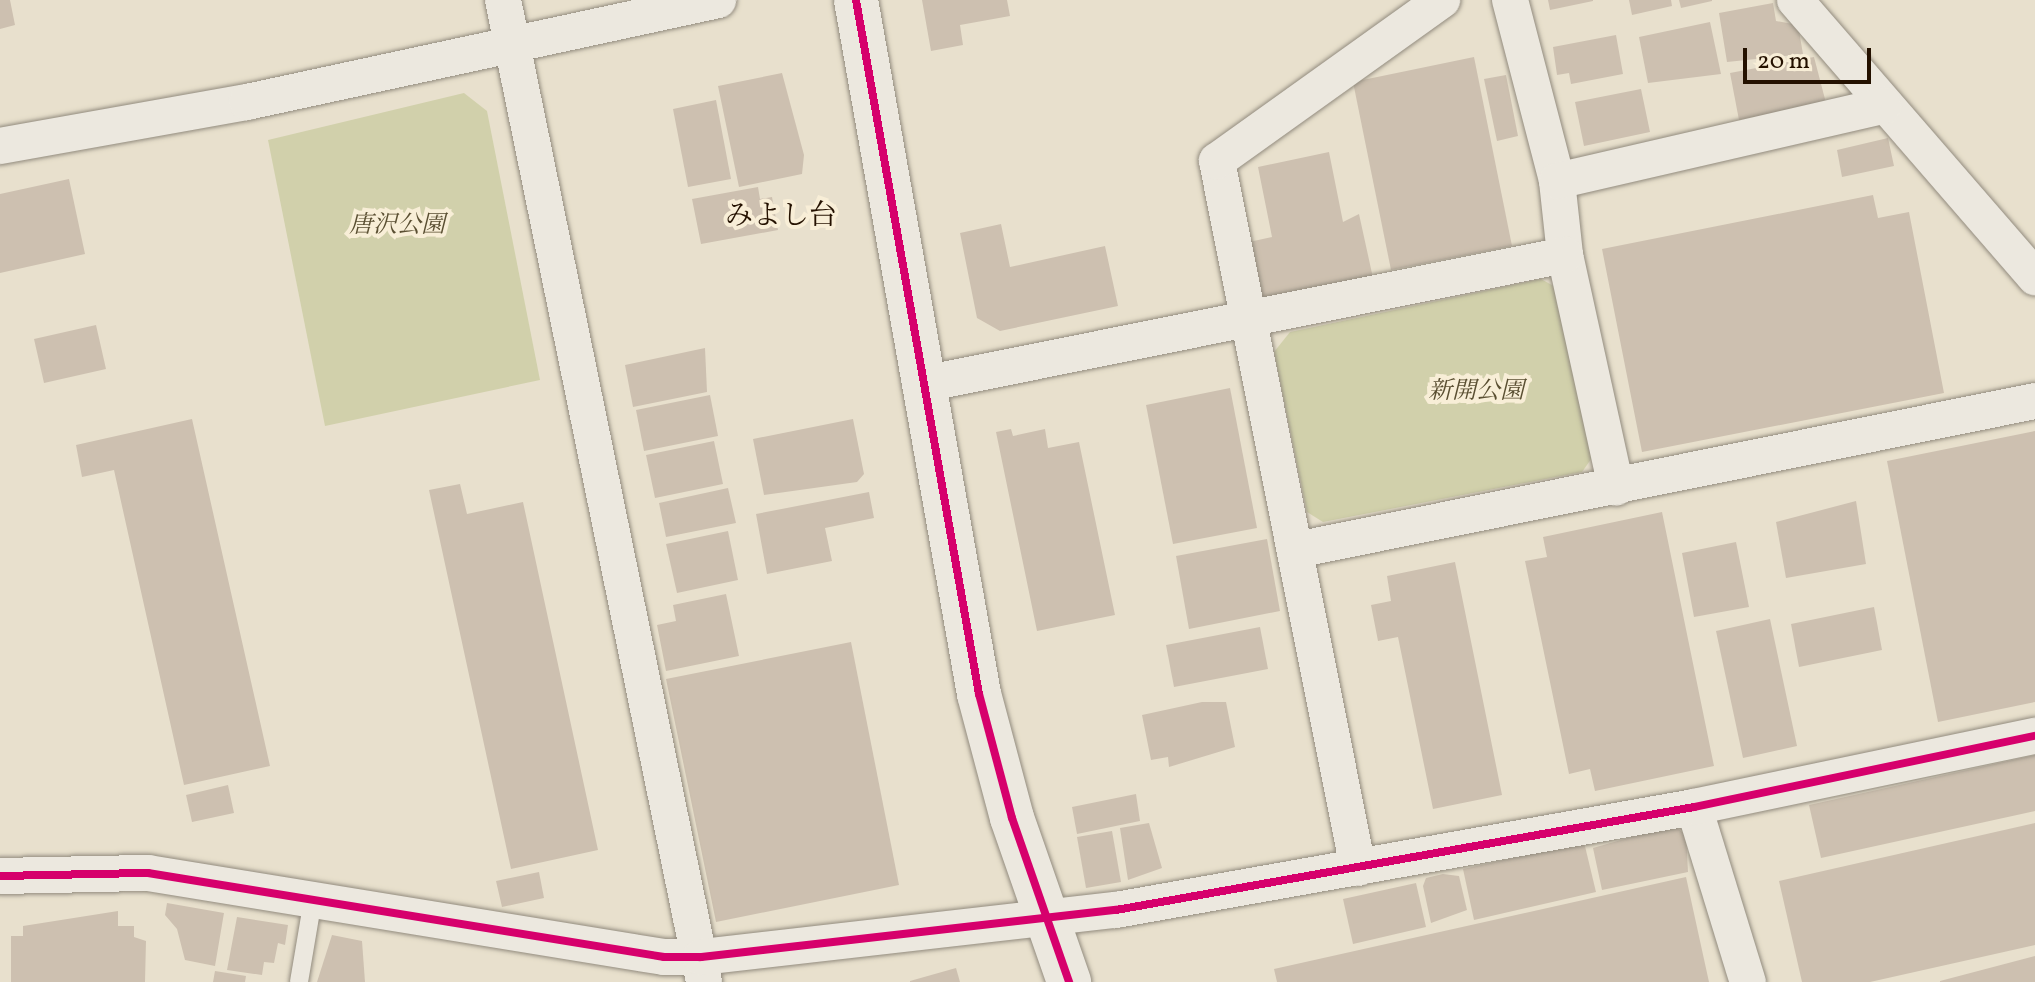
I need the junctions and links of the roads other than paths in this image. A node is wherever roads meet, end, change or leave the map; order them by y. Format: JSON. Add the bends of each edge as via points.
{"nodes":[{"id":1,"x":503,"y":0,"type":"edge"},
{"id":2,"x":718,"y":0,"type":"edge"},
{"id":3,"x":856,"y":0,"type":"edge"},
{"id":4,"x":1442,"y":0,"type":"edge"},
{"id":5,"x":1510,"y":0,"type":"edge"},
{"id":6,"x":1795,"y":0,"type":"edge"},
{"id":7,"x":513,"y":44,"type":"junction"},
{"id":8,"x":1883,"y":106,"type":"junction"},
{"id":9,"x":0,"y":146,"type":"edge"},
{"id":10,"x":1557,"y":181,"type":"junction"},
{"id":11,"x":1565,"y":255,"type":"junction"},
{"id":12,"x":2035,"y":277,"type":"edge"},
{"id":13,"x":1248,"y":322,"type":"junction"},
{"id":14,"x":924,"y":384,"type":"junction"},
{"id":15,"x":2035,"y":401,"type":"edge"},
{"id":16,"x":1616,"y":487,"type":"junction"},
{"id":17,"x":1296,"y":550,"type":"junction"},
{"id":18,"x":2035,"y":736,"type":"edge"},
{"id":19,"x":1694,"y":807,"type":"junction"},
{"id":20,"x":1358,"y":868,"type":"junction"},
{"id":21,"x":0,"y":876,"type":"edge"},
{"id":22,"x":313,"y":899,"type":"junction"},
{"id":23,"x":1043,"y":916,"type":"junction"},
{"id":24,"x":703,"y":970,"type":"edge"},
{"id":25,"x":299,"y":982,"type":"edge"},
{"id":26,"x":1069,"y":982,"type":"edge"},
{"id":27,"x":1748,"y":982,"type":"edge"}],
"edges":[{"from":1,"to":7,"type":"street"},
{"from":2,"to":7,"type":"street"},
{"from":3,"to":14,"type":"street"},
{"from":4,"to":13,"type":"street","via":[[1217,161]]},
{"from":5,"to":10,"type":"street"},
{"from":6,"to":8,"type":"street"},
{"from":7,"to":9,"type":"street"},
{"from":7,"to":24,"type":"street"},
{"from":8,"to":10,"type":"street"},
{"from":8,"to":12,"type":"street"},
{"from":10,"to":11,"type":"street"},
{"from":11,"to":13,"type":"street"},
{"from":11,"to":16,"type":"street"},
{"from":13,"to":14,"type":"street"},
{"from":13,"to":17,"type":"street"},
{"from":14,"to":23,"type":"street","via":[[979,694]]},
{"from":15,"to":16,"type":"street"},
{"from":16,"to":17,"type":"street"},
{"from":17,"to":20,"type":"street"},
{"from":18,"to":19,"type":"street"},
{"from":19,"to":20,"type":"street"},
{"from":19,"to":27,"type":"street"},
{"from":20,"to":23,"type":"street"},
{"from":21,"to":22,"type":"street","via":[[148,873]]},
{"from":22,"to":24,"type":"street","via":[[664,957]]},
{"from":22,"to":25,"type":"lane"},
{"from":23,"to":24,"type":"street"},
{"from":23,"to":26,"type":"street"}]}
